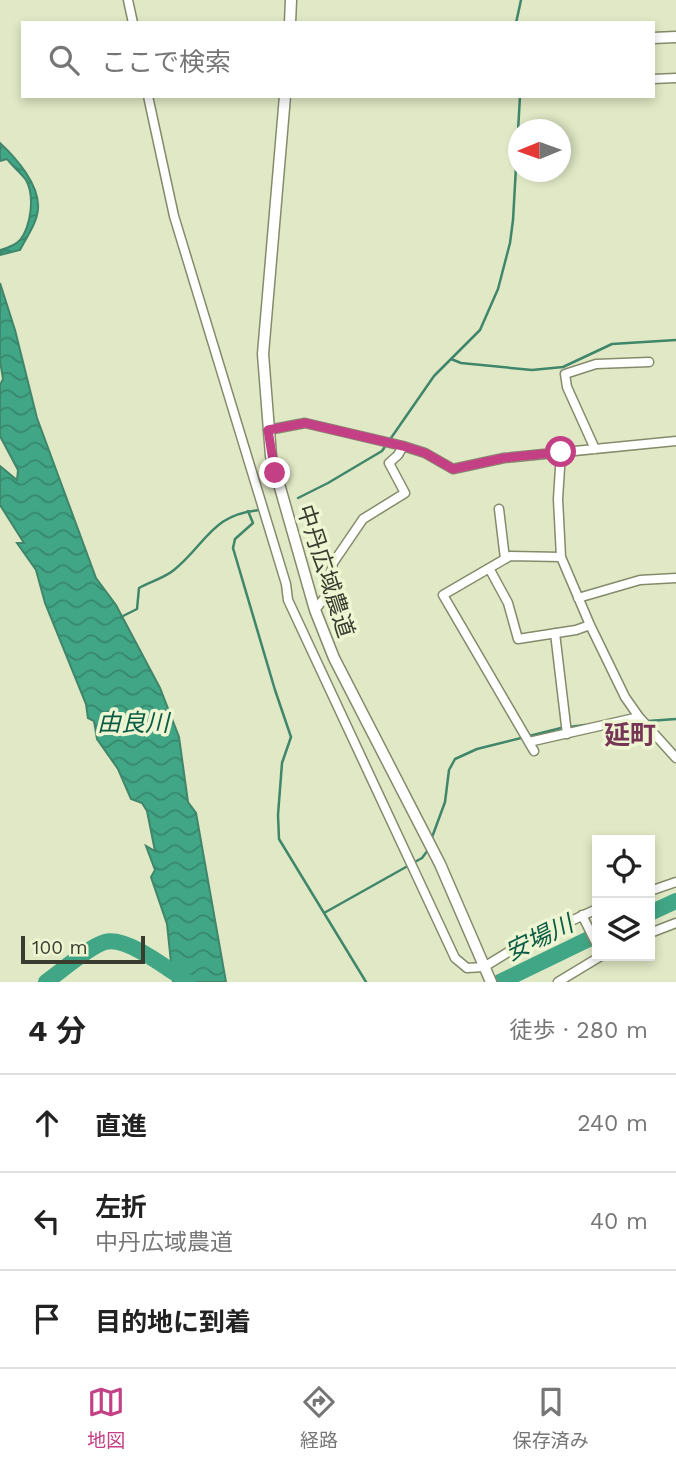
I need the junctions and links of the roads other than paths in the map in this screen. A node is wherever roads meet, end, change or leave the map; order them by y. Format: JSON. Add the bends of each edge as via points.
{"nodes":[{"id":1,"x":128,"y":0,"type":"edge"},
{"id":2,"x":291,"y":0,"type":"edge"},
{"id":3,"x":133,"y":21,"type":"edge"},
{"id":4,"x":290,"y":21,"type":"edge"},
{"id":5,"x":676,"y":37,"type":"edge"},
{"id":6,"x":655,"y":38,"type":"edge"},
{"id":7,"x":676,"y":78,"type":"edge"},
{"id":8,"x":655,"y":79,"type":"edge"},
{"id":9,"x":148,"y":98,"type":"edge"},
{"id":10,"x":285,"y":98,"type":"edge"},
{"id":11,"x":649,"y":362,"type":"dead end"},
{"id":12,"x":268,"y":430,"type":"junction"},
{"id":13,"x":676,"y":441,"type":"edge"},
{"id":14,"x":399,"y":445,"type":"junction"},
{"id":15,"x":595,"y":449,"type":"junction"},
{"id":16,"x":561,"y":452,"type":"junction"},
{"id":17,"x":499,"y":509,"type":"dead end"},
{"id":18,"x":561,"y":557,"type":"junction"},
{"id":19,"x":505,"y":559,"type":"junction"},
{"id":20,"x":489,"y":568,"type":"junction"},
{"id":21,"x":676,"y":578,"type":"edge"},
{"id":22,"x":578,"y":598,"type":"junction"},
{"id":23,"x":315,"y":610,"type":"junction"},
{"id":24,"x":590,"y":625,"type":"junction"},
{"id":25,"x":555,"y":634,"type":"junction"},
{"id":26,"x":639,"y":717,"type":"junction"},
{"id":27,"x":567,"y":734,"type":"junction"},
{"id":28,"x":529,"y":742,"type":"junction"},
{"id":29,"x":534,"y":751,"type":"dead end"},
{"id":30,"x":676,"y":758,"type":"edge"},
{"id":31,"x":676,"y":882,"type":"edge"},
{"id":32,"x":655,"y":889,"type":"edge"},
{"id":33,"x":592,"y":911,"type":"edge"},
{"id":34,"x":582,"y":915,"type":"junction"},
{"id":35,"x":676,"y":923,"type":"edge"},
{"id":36,"x":655,"y":931,"type":"edge"},
{"id":37,"x":592,"y":935,"type":"edge"},
{"id":38,"x":593,"y":961,"type":"edge"},
{"id":39,"x":485,"y":969,"type":"junction"},
{"id":40,"x":491,"y":982,"type":"edge"},
{"id":41,"x":558,"y":982,"type":"edge"}],
"edges":[{"from":1,"to":3,"type":"street"},
{"from":2,"to":4,"type":"street"},
{"from":5,"to":6,"type":"street"},
{"from":7,"to":8,"type":"street"},
{"from":9,"to":39,"type":"street","via":[[174,216],[288,600],[455,958],[467,968]]},
{"from":10,"to":12,"type":"street","name":"中丹広域農道","via":[[263,354]]},
{"from":11,"to":15,"type":"street","via":[[596,364],[565,374]]},
{"from":12,"to":14,"type":"street","via":[[305,423]]},
{"from":12,"to":23,"type":"street","name":"中丹広域農道","via":[[273,464]]},
{"from":13,"to":15,"type":"street"},
{"from":14,"to":16,"type":"street","via":[[453,469]]},
{"from":14,"to":23,"type":"street","via":[[398,455],[389,463],[405,493],[363,519],[333,563],[326,596]]},
{"from":15,"to":16,"type":"street"},
{"from":16,"to":18,"type":"street"},
{"from":17,"to":19,"type":"street"},
{"from":18,"to":19,"type":"street"},
{"from":18,"to":22,"type":"street"},
{"from":19,"to":20,"type":"street"},
{"from":20,"to":25,"type":"street","via":[[508,603],[518,639]]},
{"from":20,"to":28,"type":"street","via":[[443,594]]},
{"from":21,"to":22,"type":"street","via":[[640,580]]},
{"from":22,"to":24,"type":"street"},
{"from":23,"to":39,"type":"street","name":"中丹広域農道","via":[[338,667],[440,864]]},
{"from":24,"to":25,"type":"street"},
{"from":24,"to":26,"type":"street"},
{"from":25,"to":27,"type":"street"},
{"from":26,"to":27,"type":"street"},
{"from":26,"to":30,"type":"street"},
{"from":27,"to":28,"type":"street"},
{"from":28,"to":29,"type":"street"},
{"from":31,"to":32,"type":"street"},
{"from":33,"to":34,"type":"street"},
{"from":34,"to":37,"type":"street"},
{"from":34,"to":39,"type":"street","via":[[523,943]]},
{"from":35,"to":36,"type":"street"},
{"from":38,"to":41,"type":"street"},
{"from":39,"to":40,"type":"street","name":"中丹広域農道"}]}
